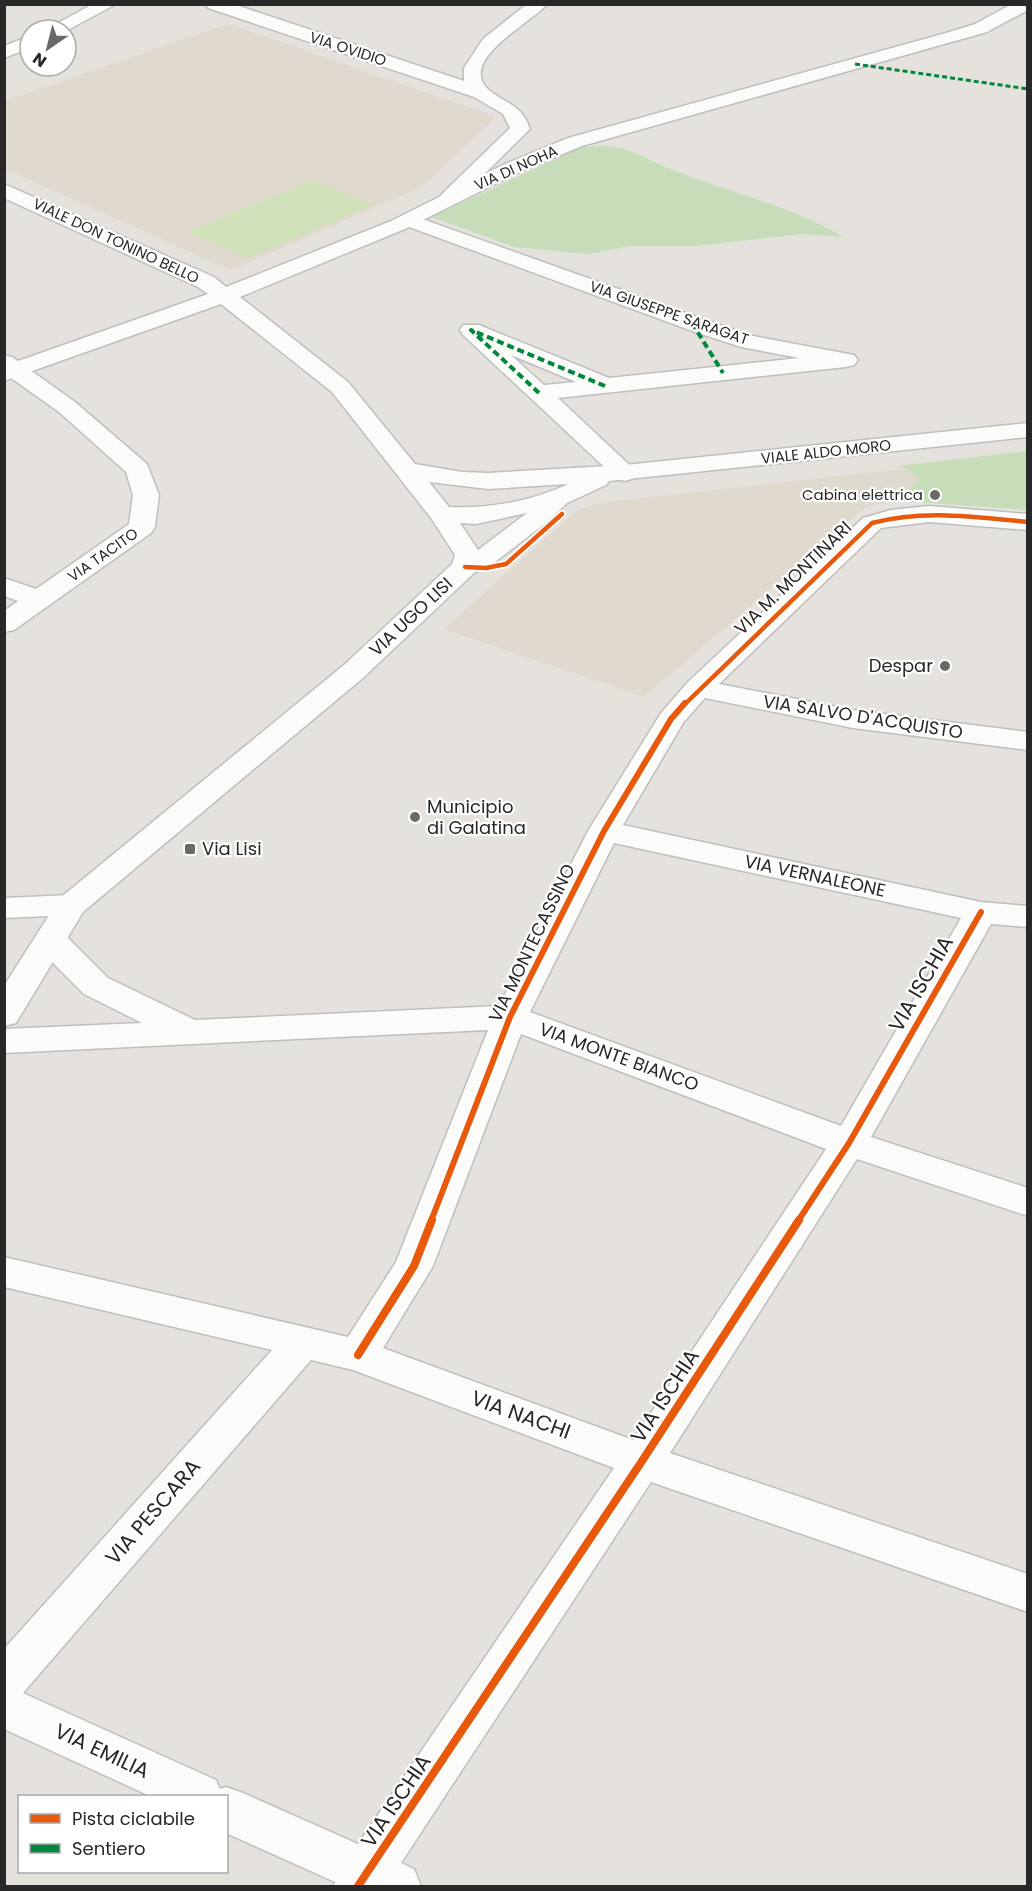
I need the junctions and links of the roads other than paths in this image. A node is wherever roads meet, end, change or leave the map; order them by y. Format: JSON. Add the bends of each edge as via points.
{"nodes":[{"id":1,"x":108,"y":4,"type":"edge"},
{"id":2,"x":214,"y":4,"type":"edge"},
{"id":3,"x":539,"y":4,"type":"edge"},
{"id":4,"x":1026,"y":4,"type":"edge"},
{"id":5,"x":78,"y":18,"type":"edge"},
{"id":6,"x":18,"y":47,"type":"edge"},
{"id":7,"x":4,"y":53,"type":"edge"},
{"id":8,"x":481,"y":93,"type":"junction"},
{"id":9,"x":4,"y":190,"type":"edge"},
{"id":10,"x":449,"y":198,"type":"junction"},
{"id":11,"x":408,"y":220,"type":"junction"},
{"id":12,"x":226,"y":295,"type":"junction"},
{"id":13,"x":692,"y":323,"type":"junction"},
{"id":14,"x":9,"y":368,"type":"edge"},
{"id":15,"x":723,"y":373,"type":"junction"},
{"id":16,"x":606,"y":386,"type":"junction"},
{"id":17,"x":539,"y":393,"type":"junction"},
{"id":18,"x":1028,"y":430,"type":"edge"},
{"id":19,"x":404,"y":470,"type":"junction"},
{"id":20,"x":625,"y":474,"type":"junction"},
{"id":21,"x":559,"y":487,"type":"junction"},
{"id":22,"x":441,"y":514,"type":"junction"},
{"id":23,"x":1028,"y":522,"type":"edge"},
{"id":24,"x":465,"y":567,"type":"junction"},
{"id":25,"x":4,"y":586,"type":"edge"},
{"id":26,"x":39,"y":600,"type":"junction"},
{"id":27,"x":4,"y":624,"type":"edge"},
{"id":28,"x":698,"y":688,"type":"junction"},
{"id":29,"x":1028,"y":715,"type":"edge"},
{"id":30,"x":1019,"y":740,"type":"edge"},
{"id":31,"x":604,"y":831,"type":"junction"},
{"id":32,"x":71,"y":905,"type":"junction"},
{"id":33,"x":4,"y":908,"type":"edge"},
{"id":34,"x":981,"y":912,"type":"junction"},
{"id":35,"x":1028,"y":917,"type":"edge"},
{"id":36,"x":50,"y":940,"type":"junction"},
{"id":37,"x":4,"y":1015,"type":"edge"},
{"id":38,"x":510,"y":1017,"type":"junction"},
{"id":39,"x":192,"y":1033,"type":"junction"},
{"id":40,"x":4,"y":1041,"type":"edge"},
{"id":41,"x":849,"y":1143,"type":"junction"},
{"id":42,"x":1028,"y":1202,"type":"edge"},
{"id":43,"x":4,"y":1272,"type":"edge"},
{"id":44,"x":302,"y":1343,"type":"junction"},
{"id":45,"x":358,"y":1355,"type":"junction"},
{"id":46,"x":642,"y":1461,"type":"junction"},
{"id":47,"x":1028,"y":1593,"type":"edge"},
{"id":48,"x":4,"y":1682,"type":"edge"},
{"id":49,"x":4,"y":1706,"type":"edge"},
{"id":50,"x":195,"y":1795,"type":"edge"},
{"id":51,"x":228,"y":1810,"type":"edge"},
{"id":52,"x":374,"y":1882,"type":"edge"}],
"edges":[{"from":1,"to":5,"type":"street"},
{"from":2,"to":8,"type":"street","name":"VIA OVIDIO"},
{"from":3,"to":8,"type":"street","via":[[483,48],[475,59],[473,78]]},
{"from":4,"to":10,"type":"street","name":"VIA DI NOHA","via":[[981,28],[952,37],[575,142]]},
{"from":6,"to":7,"type":"street"},
{"from":8,"to":10,"type":"street","name":"VIA OVIDIO","via":[[511,109],[520,129]]},
{"from":9,"to":12,"type":"street","name":"VIALE DON TONINO BELLO","via":[[206,282]]},
{"from":10,"to":11,"type":"street","name":"VIA DI NOHA"},
{"from":11,"to":12,"type":"street","name":"VIA DI NOHA"},
{"from":11,"to":13,"type":"street","name":"VIA GIUSEPPE SARAGAT"},
{"from":12,"to":14,"type":"street","name":"VIA DI NOHA"},
{"from":12,"to":19,"type":"street","name":"VIA UGO LISI","via":[[340,387]]},
{"from":13,"to":15,"type":"street"},
{"from":13,"to":15,"type":"street","name":"VIA GIUSEPPE SARAGAT","via":[[749,342],[846,360]]},
{"from":14,"to":26,"type":"street","name":"VIA TACITO","via":[[67,407],[138,470],[146,495],[142,527]]},
{"from":15,"to":16,"type":"street","name":"VIA GIUSEPPE SARAGAT"},
{"from":16,"to":17,"type":"street","name":"VIA GIUSEPPE SARAGAT"},
{"from":16,"to":17,"type":"street","via":[[471,330]]},
{"from":17,"to":20,"type":"street"},
{"from":18,"to":20,"type":"street","name":"VIALE ALDO MORO"},
{"from":19,"to":21,"type":"street","name":"VIALE ALDO MORO","via":[[462,480]]},
{"from":19,"to":22,"type":"street","name":"VIA UGO LISI"},
{"from":20,"to":21,"type":"street","name":"VIALE ALDO MORO"},
{"from":21,"to":22,"type":"street","name":"VIALE ALDO MORO","via":[[526,508],[476,516]]},
{"from":21,"to":24,"type":"street","name":"VIALE ALDO MORO","via":[[538,517],[482,559]]},
{"from":22,"to":24,"type":"street","name":"VIA UGO LISI","via":[[466,550]]},
{"from":23,"to":28,"type":"street","name":"VIA M. MONTINARI","via":[[919,513],[894,515],[872,523]]},
{"from":24,"to":32,"type":"street","name":"VIA UGO LISI","via":[[354,671]]},
{"from":25,"to":26,"type":"street"},
{"from":26,"to":27,"type":"street","name":"VIA TACITO"},
{"from":28,"to":30,"type":"street","name":"VIA SALVO D'ACQUISTO","via":[[853,719]]},
{"from":28,"to":31,"type":"street","name":"VIA MONTECASSINO","via":[[671,719]]},
{"from":29,"to":30,"type":"street"},
{"from":31,"to":34,"type":"street","name":"VIA VERNALEONE"},
{"from":31,"to":38,"type":"street","name":"VIA MONTECASSINO"},
{"from":32,"to":33,"type":"street"},
{"from":32,"to":36,"type":"street","name":"VIA UGO LISI"},
{"from":34,"to":35,"type":"street","name":"VIA VERNALEONE"},
{"from":34,"to":41,"type":"street","name":"VIA ISCHIA"},
{"from":36,"to":37,"type":"street","name":"VIA UGO LISI"},
{"from":36,"to":39,"type":"street","name":"VIA MONTE BIANCO","via":[[96,986]]},
{"from":38,"to":39,"type":"street","name":"VIA MONTE BIANCO"},
{"from":38,"to":41,"type":"street","name":"VIA MONTE BIANCO"},
{"from":38,"to":45,"type":"street","name":"VIA MONTECASSINO","via":[[414,1266]]},
{"from":39,"to":40,"type":"street","name":"VIA MONTE BIANCO"},
{"from":41,"to":42,"type":"street","name":"VIA MONTE BIANCO"},
{"from":41,"to":46,"type":"street","name":"VIA ISCHIA"},
{"from":43,"to":44,"type":"street","name":"VIA NACHI"},
{"from":44,"to":45,"type":"street","name":"VIA NACHI"},
{"from":44,"to":48,"type":"street","name":"VIA PESCARA"},
{"from":45,"to":46,"type":"street","name":"VIA NACHI"},
{"from":46,"to":47,"type":"street","name":"VIA NACHI"},
{"from":46,"to":52,"type":"street","name":"VIA ISCHIA"},
{"from":49,"to":50,"type":"street","name":"VIA EMILIA"},
{"from":51,"to":52,"type":"street"}]}
